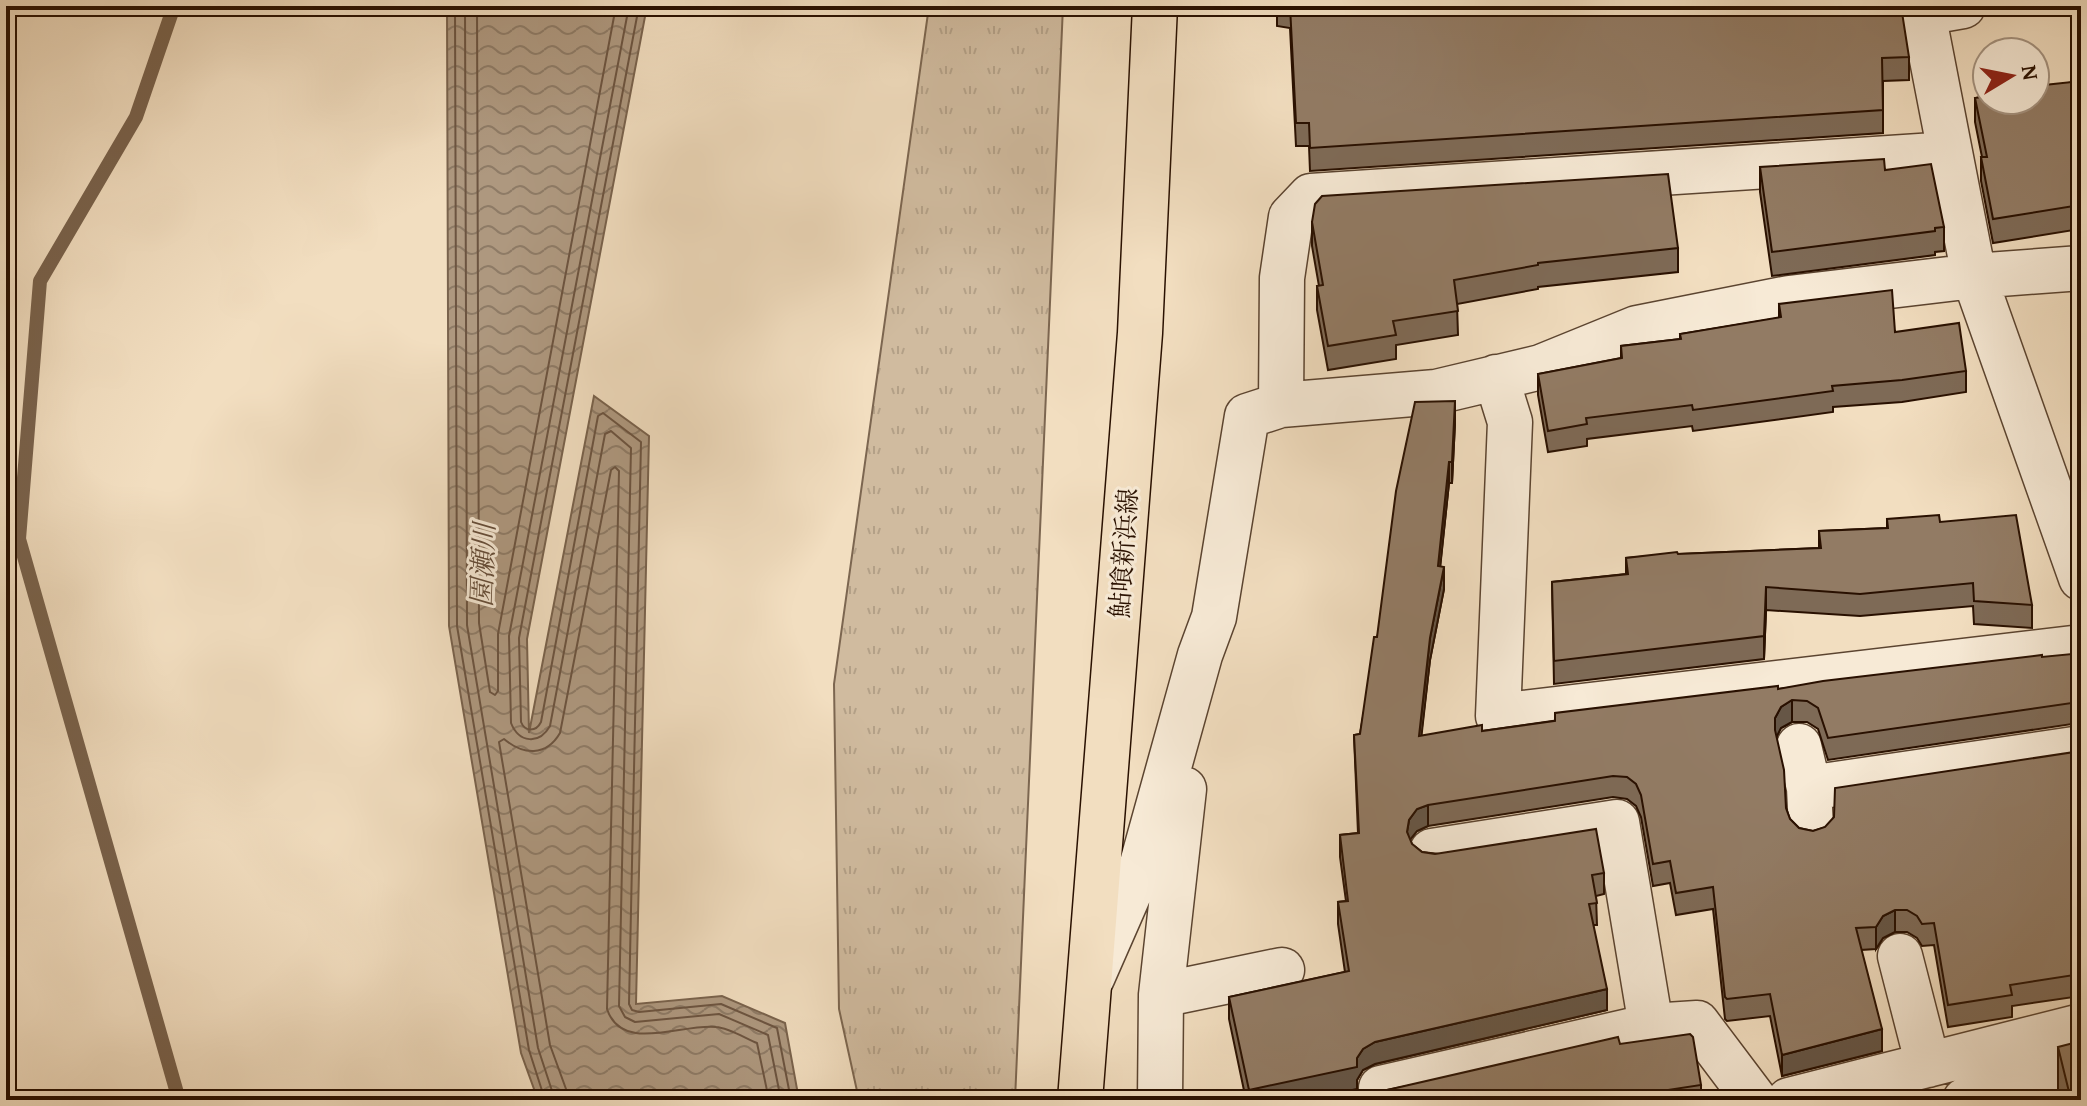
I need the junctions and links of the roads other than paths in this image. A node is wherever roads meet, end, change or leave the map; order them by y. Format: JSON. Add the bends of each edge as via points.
{"nodes":[{"id":1,"x":1155,"y":6,"type":"edge"},
{"id":2,"x":1935,"y":8,"type":"edge"},
{"id":3,"x":1950,"y":154,"type":"junction"},
{"id":4,"x":2081,"y":268,"type":"edge"},
{"id":5,"x":1974,"y":276,"type":"junction"},
{"id":6,"x":1496,"y":377,"type":"junction"},
{"id":7,"x":1281,"y":405,"type":"junction"},
{"id":8,"x":2081,"y":578,"type":"edge"},
{"id":9,"x":2081,"y":647,"type":"edge"},
{"id":10,"x":1200,"y":655,"type":"junction"},
{"id":11,"x":2081,"y":748,"type":"edge"},
{"id":12,"x":1807,"y":787,"type":"dead end"},
{"id":13,"x":1432,"y":851,"type":"edge"},
{"id":14,"x":1900,"y":956,"type":"dead end"},
{"id":15,"x":1282,"y":970,"type":"dead end"},
{"id":16,"x":1090,"y":984,"type":"junction"},
{"id":17,"x":1161,"y":995,"type":"junction"},
{"id":18,"x":1651,"y":1026,"type":"junction"},
{"id":19,"x":2081,"y":1026,"type":"edge"},
{"id":20,"x":1928,"y":1065,"type":"junction"},
{"id":21,"x":2081,"y":1065,"type":"edge"},
{"id":22,"x":1381,"y":1088,"type":"edge"},
{"id":23,"x":1991,"y":1097,"type":"edge"},
{"id":24,"x":1080,"y":1100,"type":"edge"},
{"id":25,"x":1160,"y":1100,"type":"edge"},
{"id":26,"x":1755,"y":1100,"type":"edge"},
{"id":27,"x":1789,"y":1100,"type":"edge"}],
"edges":[{"from":1,"to":16,"type":"main road","name":"鮎喰新浜線","via":[[1140,333]]},
{"from":2,"to":3,"type":"street"},
{"from":3,"to":5,"type":"street"},
{"from":3,"to":7,"type":"street","via":[[1311,196],[1291,217],[1282,278]]},
{"from":4,"to":5,"type":"street"},
{"from":5,"to":6,"type":"street","via":[[1789,298],[1637,328],[1541,367]]},
{"from":5,"to":8,"type":"street"},
{"from":6,"to":7,"type":"street","via":[[1436,392]]},
{"from":6,"to":9,"type":"street","via":[[1510,422],[1498,716]]},
{"from":7,"to":10,"type":"street","via":[[1247,416],[1214,617]]},
{"from":10,"to":16,"type":"street","via":[[1142,864]]},
{"from":10,"to":17,"type":"street"},
{"from":11,"to":12,"type":"street"},
{"from":13,"to":18,"type":"street","via":[[1617,822]]},
{"from":14,"to":20,"type":"street"},
{"from":15,"to":17,"type":"street"},
{"from":16,"to":24,"type":"main road","name":"鮎喰新浜線"},
{"from":17,"to":25,"type":"street"},
{"from":18,"to":22,"type":"street"},
{"from":18,"to":26,"type":"street","via":[[1697,1023]]},
{"from":19,"to":20,"type":"street"},
{"from":20,"to":27,"type":"street"},
{"from":21,"to":23,"type":"street"}]}
